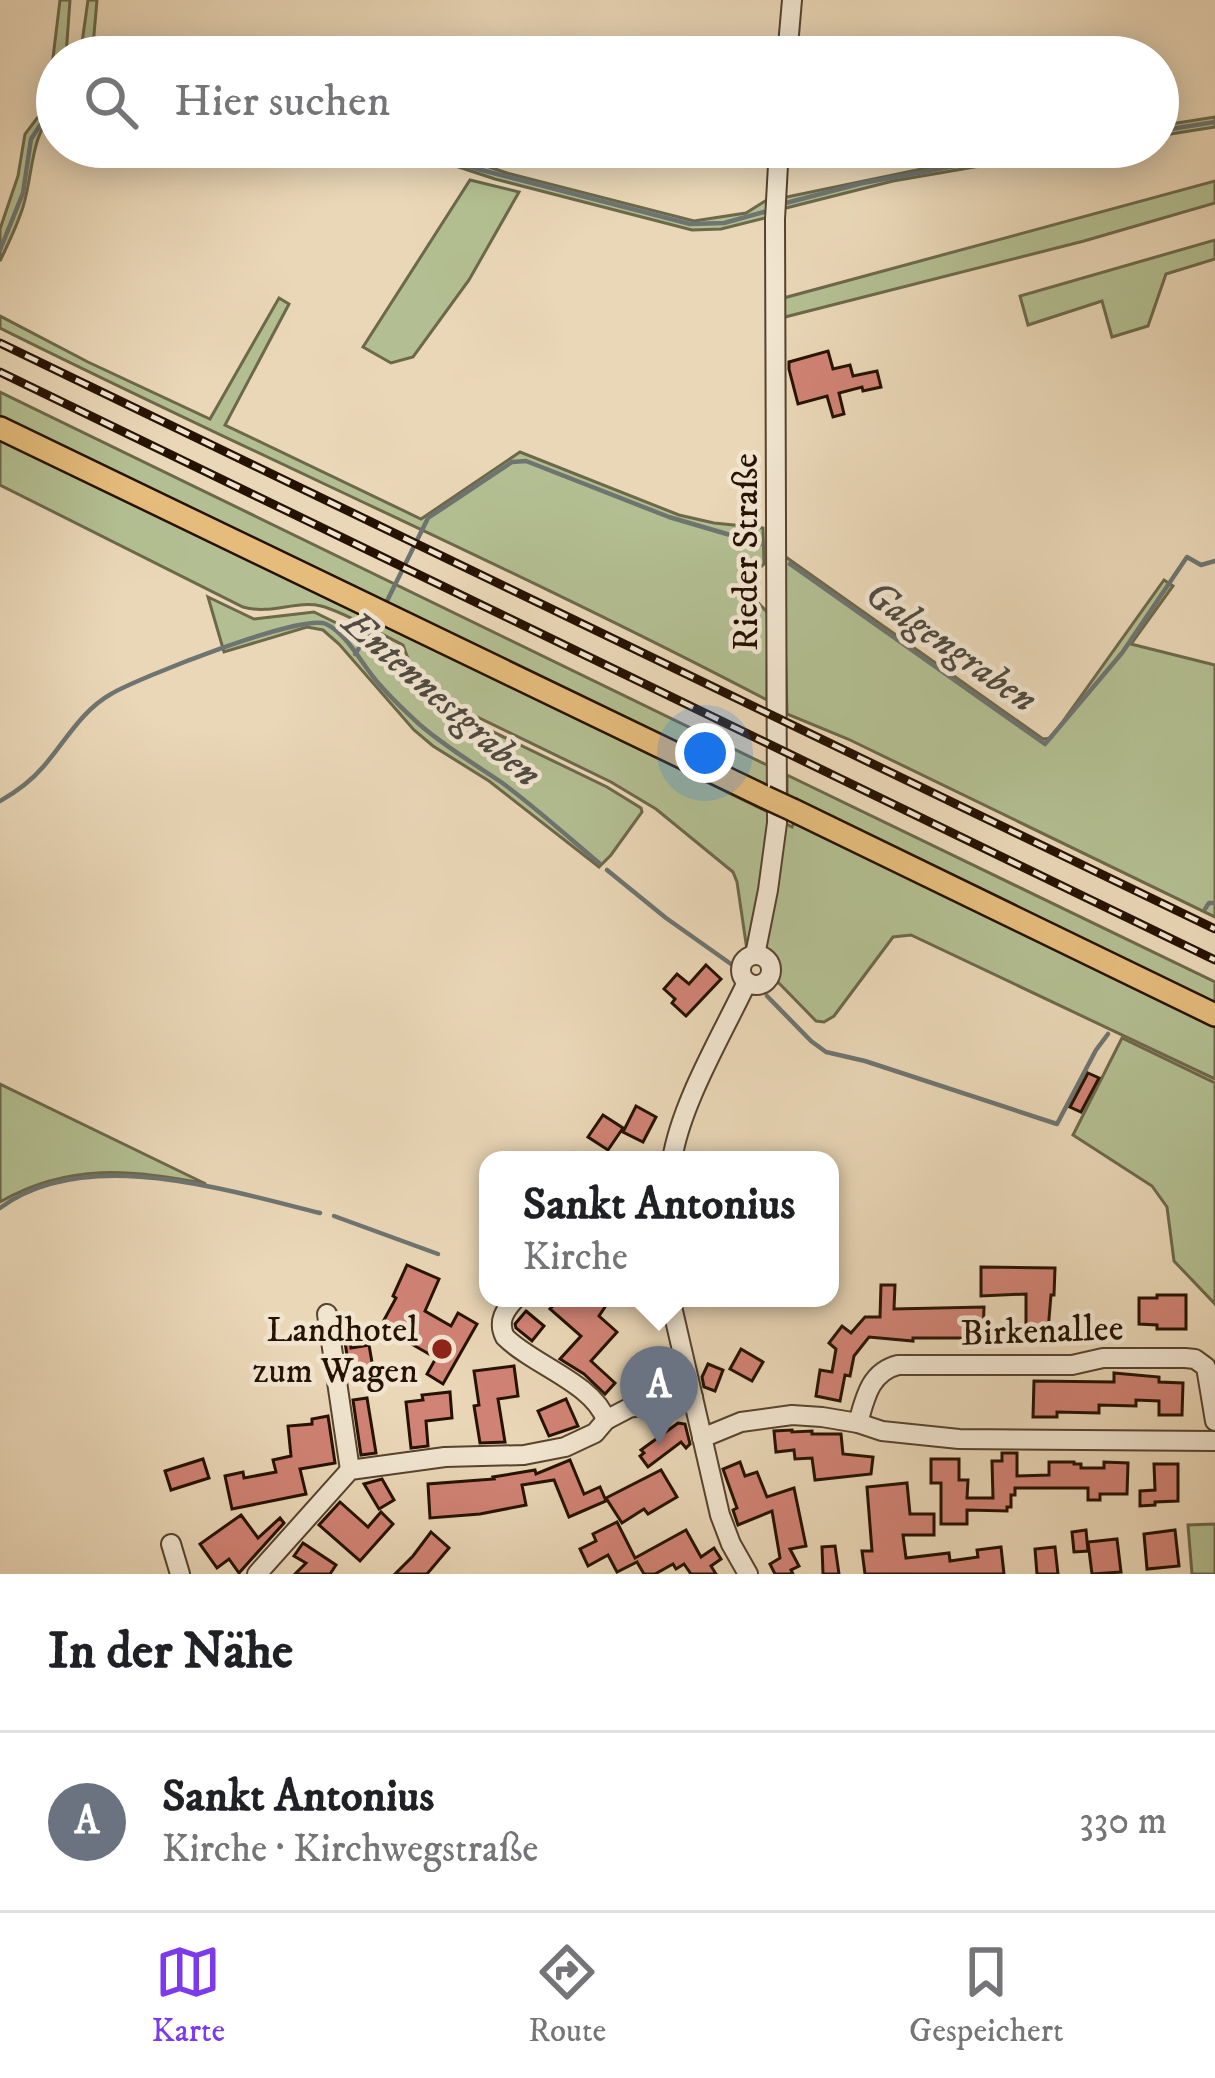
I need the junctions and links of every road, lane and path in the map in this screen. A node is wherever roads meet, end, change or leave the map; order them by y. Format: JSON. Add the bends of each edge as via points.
{"nodes":[{"id":1,"x":792,"y":0,"type":"edge"},
{"id":2,"x":789,"y":36,"type":"edge"},
{"id":3,"x":777,"y":168,"type":"edge"},
{"id":4,"x":0,"y":428,"type":"edge"},
{"id":5,"x":1215,"y":1015,"type":"edge"},
{"id":6,"x":674,"y":1151,"type":"edge"},
{"id":7,"x":509,"y":1307,"type":"edge"},
{"id":8,"x":672,"y":1307,"type":"edge"},
{"id":9,"x":327,"y":1314,"type":"dead end"},
{"id":10,"x":693,"y":1396,"type":"junction"},
{"id":11,"x":606,"y":1420,"type":"junction"},
{"id":12,"x":1215,"y":1421,"type":"edge"},
{"id":13,"x":858,"y":1423,"type":"junction"},
{"id":14,"x":702,"y":1438,"type":"junction"},
{"id":15,"x":1215,"y":1441,"type":"edge"},
{"id":16,"x":350,"y":1471,"type":"junction"},
{"id":17,"x":171,"y":1544,"type":"dead end"},
{"id":18,"x":180,"y":1574,"type":"edge"},
{"id":19,"x":257,"y":1574,"type":"edge"},
{"id":20,"x":748,"y":1574,"type":"edge"}],
"edges":[{"from":1,"to":2,"type":"street"},
{"from":3,"to":6,"type":"street","name":"Rieder Straße","via":[[777,823],[755,956],[742,966],[747,982]]},
{"from":4,"to":5,"type":"main road","bridge":true},
{"from":7,"to":11,"type":"street","via":[[505,1337],[602,1408]]},
{"from":8,"to":10,"type":"street"},
{"from":9,"to":16,"type":"street"},
{"from":10,"to":11,"type":"street"},
{"from":10,"to":14,"type":"street"},
{"from":11,"to":16,"type":"street","via":[[565,1447]]},
{"from":12,"to":13,"type":"street","name":"Birkenallee","via":[[1206,1367],[1196,1359],[1103,1358],[1072,1366],[885,1368]]},
{"from":13,"to":14,"type":"street","via":[[773,1416]]},
{"from":13,"to":15,"type":"street","via":[[959,1438]]},
{"from":14,"to":20,"type":"street","via":[[720,1515]]},
{"from":16,"to":19,"type":"street"},
{"from":17,"to":18,"type":"street"}]}
